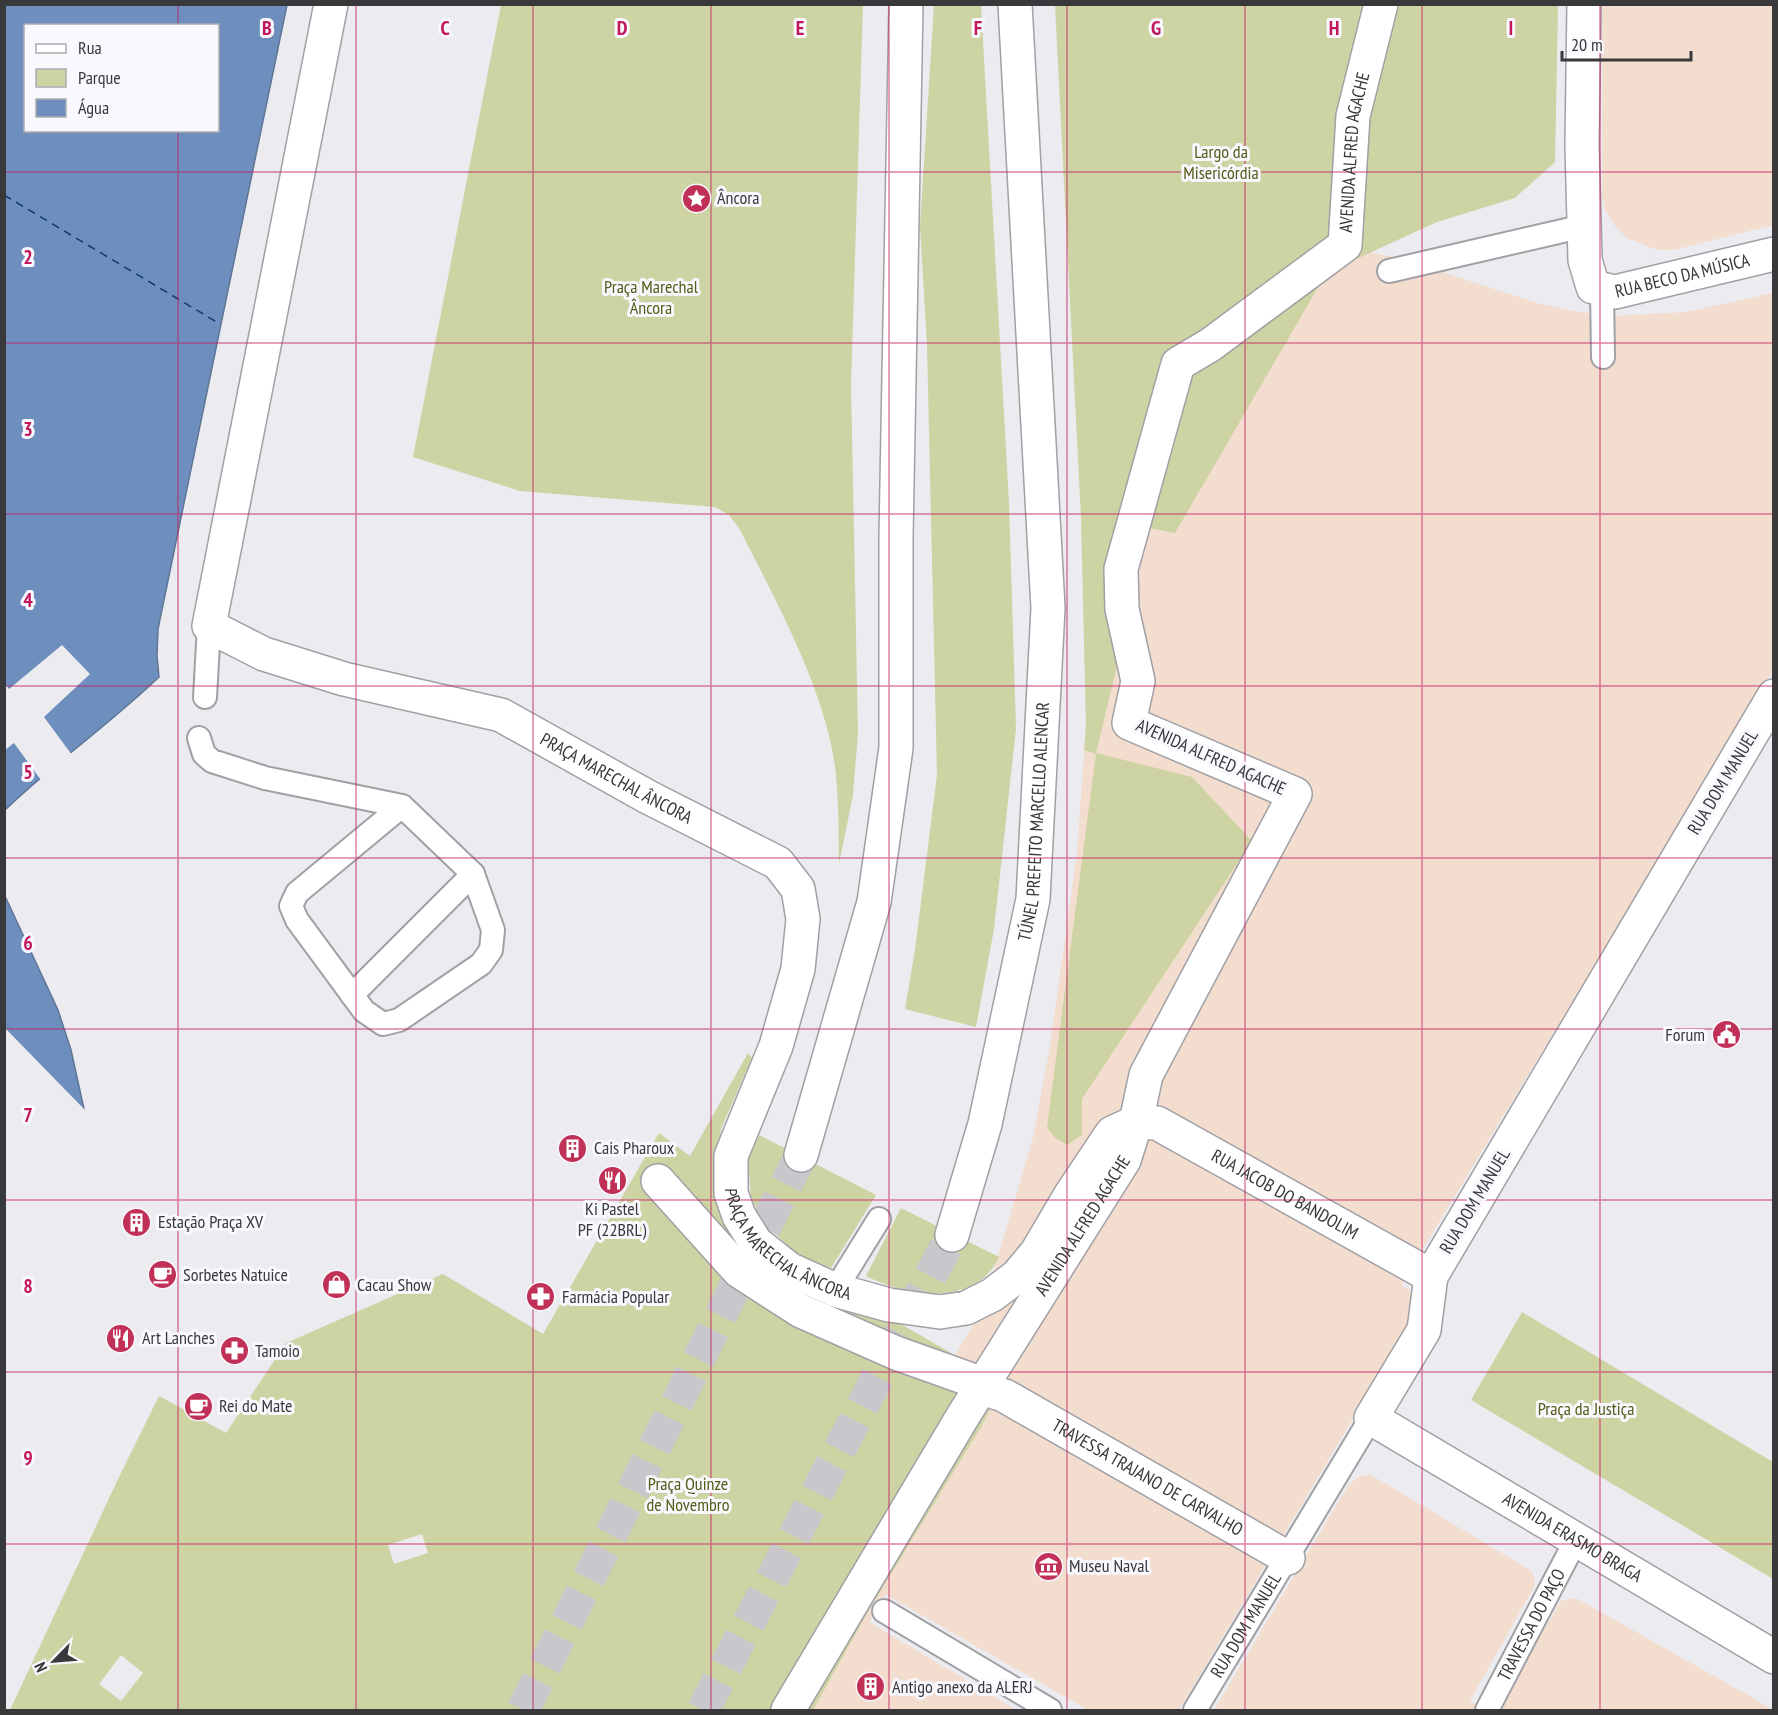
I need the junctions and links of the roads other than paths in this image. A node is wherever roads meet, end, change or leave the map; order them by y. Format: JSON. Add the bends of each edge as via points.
{"nodes":[{"id":1,"x":331,"y":4,"type":"edge"},
{"id":2,"x":906,"y":4,"type":"edge"},
{"id":3,"x":1015,"y":4,"type":"edge"},
{"id":4,"x":1381,"y":4,"type":"edge"},
{"id":5,"x":1584,"y":4,"type":"edge"},
{"id":6,"x":1584,"y":226,"type":"junction"},
{"id":7,"x":1773,"y":254,"type":"edge"},
{"id":8,"x":1389,"y":271,"type":"dead end"},
{"id":9,"x":1598,"y":288,"type":"junction"},
{"id":10,"x":1603,"y":357,"type":"dead end"},
{"id":11,"x":209,"y":626,"type":"junction"},
{"id":12,"x":1773,"y":696,"type":"edge"},
{"id":13,"x":205,"y":697,"type":"dead end"},
{"id":14,"x":199,"y":738,"type":"dead end"},
{"id":15,"x":402,"y":806,"type":"junction"},
{"id":16,"x":473,"y":874,"type":"junction"},
{"id":17,"x":352,"y":995,"type":"junction"},
{"id":18,"x":1136,"y":1122,"type":"junction"},
{"id":19,"x":801,"y":1155,"type":"tunnel mouth"},
{"id":20,"x":658,"y":1181,"type":"dead end"},
{"id":21,"x":879,"y":1219,"type":"dead end"},
{"id":22,"x":952,"y":1235,"type":"tunnel mouth"},
{"id":23,"x":1431,"y":1276,"type":"junction"},
{"id":24,"x":835,"y":1290,"type":"junction"},
{"id":25,"x":995,"y":1391,"type":"junction"},
{"id":26,"x":1371,"y":1418,"type":"junction"},
{"id":27,"x":1576,"y":1540,"type":"junction"},
{"id":28,"x":1288,"y":1558,"type":"junction"},
{"id":29,"x":884,"y":1611,"type":"dead end"},
{"id":30,"x":1773,"y":1657,"type":"edge"},
{"id":31,"x":788,"y":1710,"type":"edge"},
{"id":32,"x":1050,"y":1710,"type":"edge"},
{"id":33,"x":1195,"y":1710,"type":"edge"},
{"id":34,"x":1487,"y":1710,"type":"edge"}],
"edges":[{"from":1,"to":11,"type":"main road"},
{"from":2,"to":19,"type":"main road","via":[[896,748],[874,902]]},
{"from":3,"to":22,"type":"main road","name":"TÚNEL PREFEITO MARCELLO ALENCAR","via":[[1048,608],[1033,899],[985,1124]]},
{"from":4,"to":18,"type":"main road","name":"AVENIDA ALFRED AGACHE","via":[[1353,116],[1345,245],[1210,345],[1178,364],[1121,569],[1122,609],[1138,681],[1129,723],[1295,794],[1146,1075]]},
{"from":5,"to":6,"type":"main road"},
{"from":6,"to":8,"type":"lane"},
{"from":6,"to":9,"type":"main road","via":[[1585,260]]},
{"from":7,"to":9,"type":"main road","name":"RUA BECO DA MÚSICA","via":[[1615,292]]},
{"from":9,"to":10,"type":"lane"},
{"from":11,"to":13,"type":"lane"},
{"from":11,"to":24,"type":"main road","name":"PRAÇA MARECHAL ÂNCORA","via":[[264,654],[344,679],[501,715],[648,797],[778,863],[798,889],[803,919],[798,969],[776,1046],[731,1156],[731,1193],[739,1216],[756,1243],[789,1269]]},
{"from":12,"to":23,"type":"main road","name":"RUA DOM MANUEL"},
{"from":14,"to":15,"type":"lane","via":[[204,754],[212,761],[265,778]]},
{"from":15,"to":16,"type":"lane"},
{"from":15,"to":17,"type":"lane","via":[[297,893],[291,906]]},
{"from":16,"to":17,"type":"lane"},
{"from":16,"to":17,"type":"lane","via":[[493,930],[491,950],[481,964],[399,1020],[383,1024],[364,1011]]},
{"from":18,"to":23,"type":"main road","name":"RUA JACOB DO BANDOLIM","via":[[1157,1123]]},
{"from":18,"to":24,"type":"main road","name":"PRAÇA MARECHAL ÂNCORA","via":[[1112,1133],[1037,1252],[1017,1276],[992,1295],[966,1308],[940,1312],[889,1305]]},
{"from":18,"to":25,"type":"main road","name":"AVENIDA ALFRED AGACHE","via":[[1124,1160]]},
{"from":20,"to":25,"type":"main road","via":[[739,1271],[801,1311]]},
{"from":21,"to":24,"type":"lane"},
{"from":23,"to":26,"type":"main road","name":"RUA DOM MANUEL","via":[[1424,1329]]},
{"from":25,"to":28,"type":"main road","name":"TRAVESSA TRAJANO DE CARVALHO"},
{"from":25,"to":31,"type":"main road","name":"AVENIDA ALFRED AGACHE"},
{"from":26,"to":27,"type":"main road","name":"AVENIDA ERASMO BRAGA"},
{"from":26,"to":28,"type":"lane","name":"RUA DOM MANUEL"},
{"from":27,"to":30,"type":"main road","name":"AVENIDA ERASMO BRAGA"},
{"from":27,"to":34,"type":"lane","name":"TRAVESSA DO PAÇO"},
{"from":28,"to":33,"type":"lane","name":"RUA DOM MANUEL"},
{"from":29,"to":32,"type":"lane"}]}
